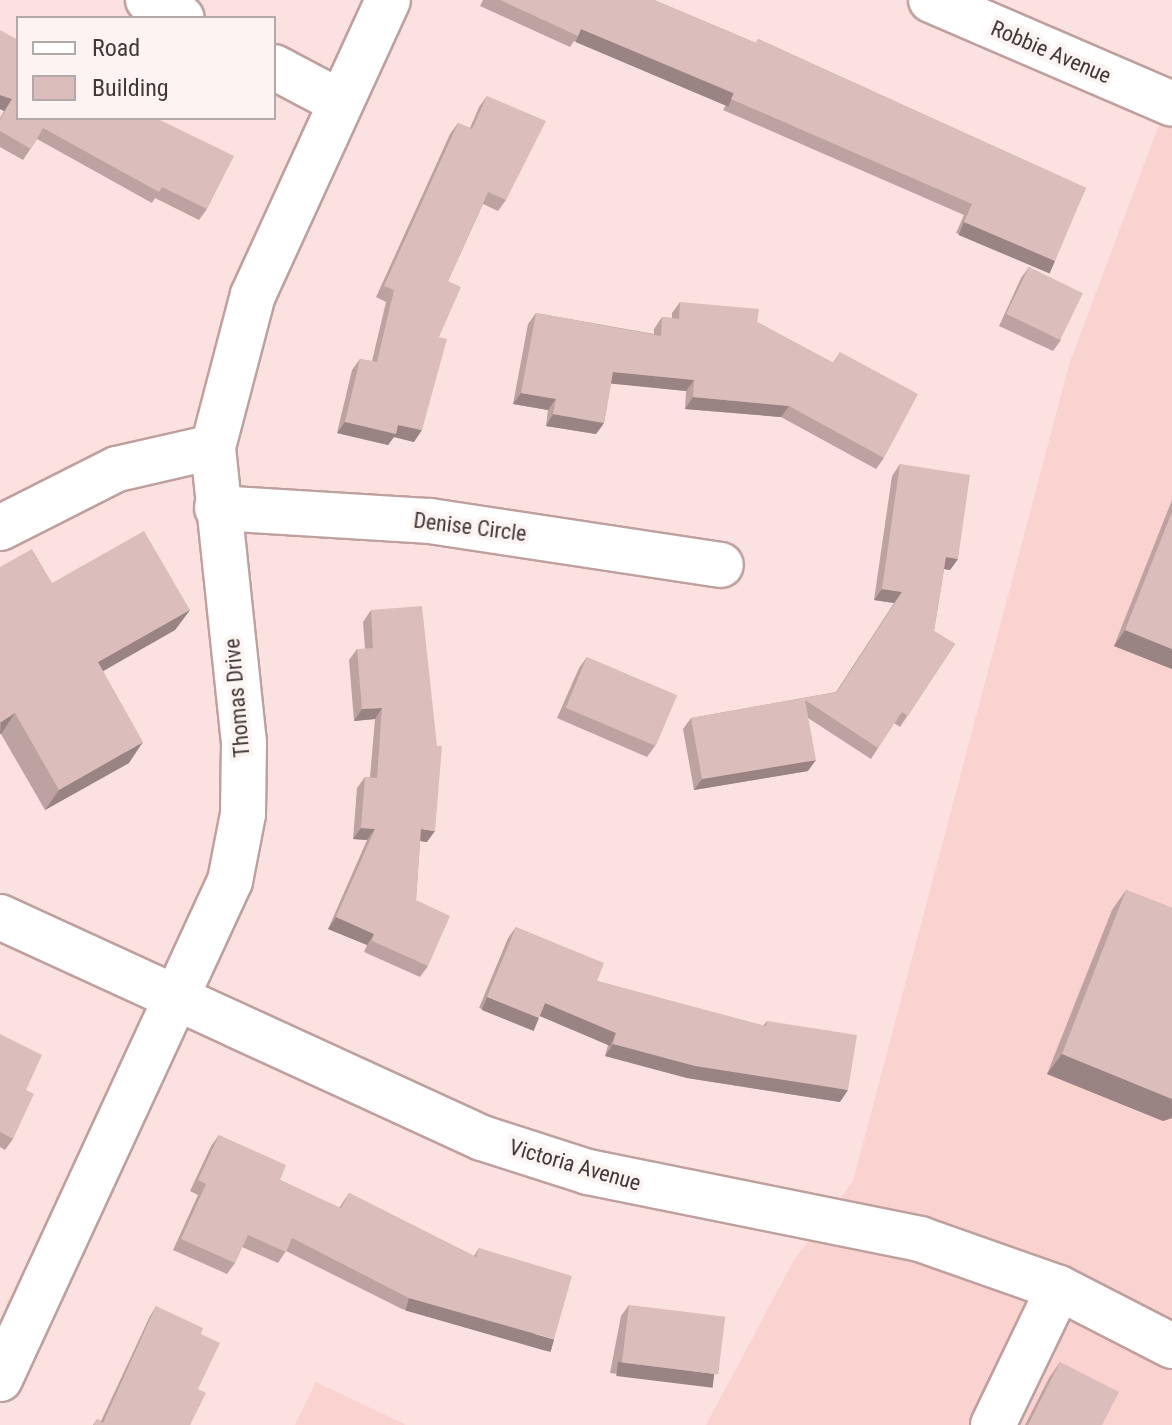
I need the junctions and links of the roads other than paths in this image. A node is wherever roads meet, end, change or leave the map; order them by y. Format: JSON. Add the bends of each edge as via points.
{"nodes":[{"id":1,"x":148,"y":0,"type":"edge"},
{"id":2,"x":388,"y":0,"type":"edge"},
{"id":3,"x":931,"y":0,"type":"edge"},
{"id":4,"x":178,"y":16,"type":"edge"},
{"id":5,"x":276,"y":68,"type":"edge"},
{"id":6,"x":340,"y":102,"type":"junction"},
{"id":7,"x":1172,"y":104,"type":"edge"},
{"id":8,"x":213,"y":447,"type":"junction"},
{"id":9,"x":217,"y":508,"type":"junction"},
{"id":10,"x":0,"y":528,"type":"edge"},
{"id":11,"x":721,"y":565,"type":"dead end"},
{"id":12,"x":0,"y":917,"type":"edge"},
{"id":13,"x":178,"y":999,"type":"junction"},
{"id":14,"x":1059,"y":1288,"type":"junction"},
{"id":15,"x":1172,"y":1346,"type":"edge"},
{"id":16,"x":0,"y":1379,"type":"edge"},
{"id":17,"x":993,"y":1425,"type":"edge"}],
"edges":[{"from":1,"to":4,"type":"street"},
{"from":2,"to":6,"type":"street","name":"Thomas Drive"},
{"from":3,"to":7,"type":"street","name":"Robbie Avenue"},
{"from":5,"to":6,"type":"street"},
{"from":6,"to":8,"type":"street","name":"Thomas Drive","via":[[253,295]]},
{"from":8,"to":9,"type":"street","name":"Thomas Drive"},
{"from":8,"to":10,"type":"street","via":[[117,469]]},
{"from":9,"to":11,"type":"street","name":"Denise Circle","via":[[430,521]]},
{"from":9,"to":13,"type":"street","name":"Thomas Drive","via":[[244,743],[243,814],[230,881]]},
{"from":12,"to":13,"type":"street","name":"Victoria Avenue"},
{"from":13,"to":14,"type":"street","name":"Victoria Avenue","via":[[482,1138],[646,1186],[920,1239]]},
{"from":13,"to":16,"type":"street","name":"Thomas Drive"},
{"from":14,"to":15,"type":"street","name":"Victoria Avenue"},
{"from":14,"to":17,"type":"street"}]}
